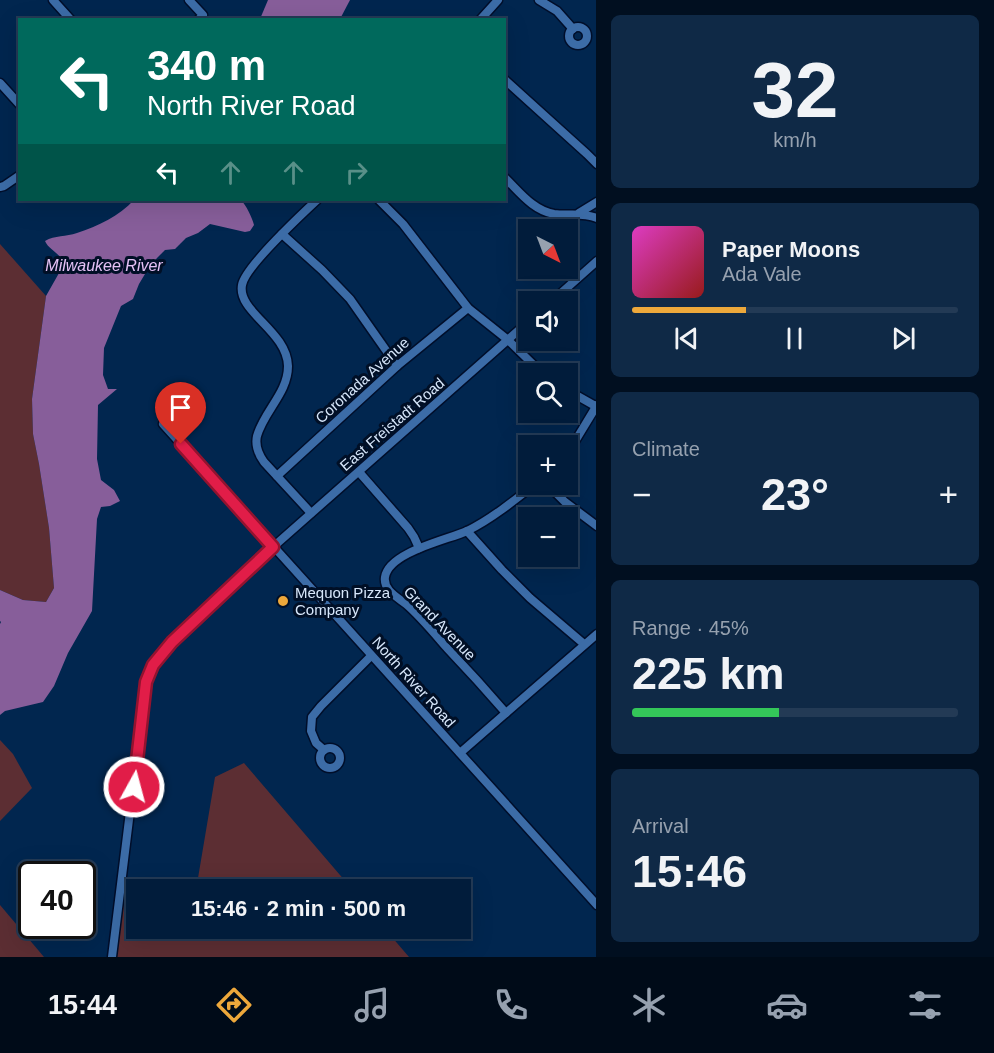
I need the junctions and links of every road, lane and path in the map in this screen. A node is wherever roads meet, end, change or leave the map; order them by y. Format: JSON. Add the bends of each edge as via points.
{"nodes":[{"id":1,"x":53,"y":0,"type":"edge"},
{"id":2,"x":189,"y":0,"type":"edge"},
{"id":3,"x":498,"y":0,"type":"edge"},
{"id":4,"x":539,"y":0,"type":"edge"},
{"id":5,"x":201,"y":17,"type":"edge"},
{"id":6,"x":69,"y":18,"type":"edge"},
{"id":7,"x":482,"y":18,"type":"edge"},
{"id":8,"x":573,"y":29,"type":"dead end"},
{"id":9,"x":506,"y":81,"type":"edge"},
{"id":10,"x":0,"y":83,"type":"edge"},
{"id":11,"x":18,"y":103,"type":"edge"},
{"id":12,"x":596,"y":163,"type":"edge"},
{"id":13,"x":18,"y":176,"type":"edge"},
{"id":14,"x":506,"y":179,"type":"edge"},
{"id":15,"x":0,"y":187,"type":"edge"},
{"id":16,"x":316,"y":201,"type":"edge"},
{"id":17,"x":380,"y":201,"type":"edge"},
{"id":18,"x":596,"y":203,"type":"edge"},
{"id":19,"x":576,"y":214,"type":"junction"},
{"id":20,"x":596,"y":218,"type":"edge"},
{"id":21,"x":282,"y":234,"type":"junction"},
{"id":22,"x":596,"y":262,"type":"edge"},
{"id":23,"x":563,"y":291,"type":"edge"},
{"id":24,"x":468,"y":308,"type":"junction"},
{"id":25,"x":518,"y":331,"type":"edge"},
{"id":26,"x":508,"y":340,"type":"junction"},
{"id":27,"x":532,"y":363,"type":"edge"},
{"id":28,"x":397,"y":366,"type":"junction"},
{"id":29,"x":578,"y":396,"type":"edge"},
{"id":30,"x":596,"y":406,"type":"edge"},
{"id":31,"x":163,"y":424,"type":"dead end"},
{"id":32,"x":578,"y":436,"type":"edge"},
{"id":33,"x":359,"y":472,"type":"junction"},
{"id":34,"x":277,"y":476,"type":"junction"},
{"id":35,"x":521,"y":495,"type":"edge"},
{"id":36,"x":558,"y":495,"type":"edge"},
{"id":37,"x":311,"y":513,"type":"junction"},
{"id":38,"x":596,"y":525,"type":"edge"},
{"id":39,"x":467,"y":531,"type":"junction"},
{"id":40,"x":273,"y":547,"type":"junction"},
{"id":41,"x":419,"y":548,"type":"junction"},
{"id":42,"x":596,"y":635,"type":"edge"},
{"id":43,"x":584,"y":644,"type":"junction"},
{"id":44,"x":371,"y":656,"type":"junction"},
{"id":45,"x":506,"y":712,"type":"junction"},
{"id":46,"x":324,"y":750,"type":"dead end"},
{"id":47,"x":460,"y":753,"type":"junction"},
{"id":48,"x":596,"y":904,"type":"edge"},
{"id":49,"x":112,"y":957,"type":"edge"}],
"edges":[{"from":1,"to":6,"type":"street"},
{"from":2,"to":5,"type":"street"},
{"from":3,"to":7,"type":"street"},
{"from":4,"to":8,"type":"street","via":[[557,11]]},
{"from":9,"to":12,"type":"street"},
{"from":10,"to":11,"type":"street"},
{"from":13,"to":15,"type":"street"},
{"from":14,"to":19,"type":"street","via":[[541,211]]},
{"from":16,"to":21,"type":"street"},
{"from":17,"to":24,"type":"street","via":[[403,224]]},
{"from":18,"to":19,"type":"street"},
{"from":19,"to":20,"type":"street"},
{"from":21,"to":28,"type":"street","via":[[350,299]]},
{"from":21,"to":34,"type":"street","via":[[241,286],[247,305],[275,335],[287,358],[280,396],[256,438],[259,453]]},
{"from":22,"to":23,"type":"street"},
{"from":24,"to":26,"type":"street"},
{"from":24,"to":28,"type":"street","name":"Coronada Avenue"},
{"from":25,"to":26,"type":"street","name":"East Freistadt Road"},
{"from":26,"to":27,"type":"street"},
{"from":26,"to":33,"type":"street","name":"East Freistadt Road"},
{"from":28,"to":34,"type":"street","name":"Coronada Avenue"},
{"from":29,"to":30,"type":"street"},
{"from":30,"to":32,"type":"street"},
{"from":31,"to":40,"type":"street","name":"North River Road"},
{"from":33,"to":37,"type":"street","name":"East Freistadt Road"},
{"from":33,"to":41,"type":"street","via":[[408,528]]},
{"from":34,"to":37,"type":"street"},
{"from":35,"to":39,"type":"street","name":"Grand Avenue"},
{"from":36,"to":38,"type":"street"},
{"from":37,"to":40,"type":"street","name":"East Freistadt Road"},
{"from":39,"to":41,"type":"street","name":"Grand Avenue"},
{"from":39,"to":43,"type":"street","via":[[530,598]]},
{"from":40,"to":44,"type":"street","name":"North River Road"},
{"from":40,"to":49,"type":"street","name":"East Freistadt Road","via":[[172,642],[153,665],[146,682]]},
{"from":41,"to":45,"type":"street","name":"Grand Avenue","via":[[390,567],[385,584]]},
{"from":42,"to":43,"type":"street"},
{"from":43,"to":45,"type":"street"},
{"from":44,"to":46,"type":"street","via":[[312,717],[311,731]]},
{"from":44,"to":47,"type":"street","name":"North River Road"},
{"from":45,"to":47,"type":"street"},
{"from":47,"to":48,"type":"street","name":"North River Road"}]}
